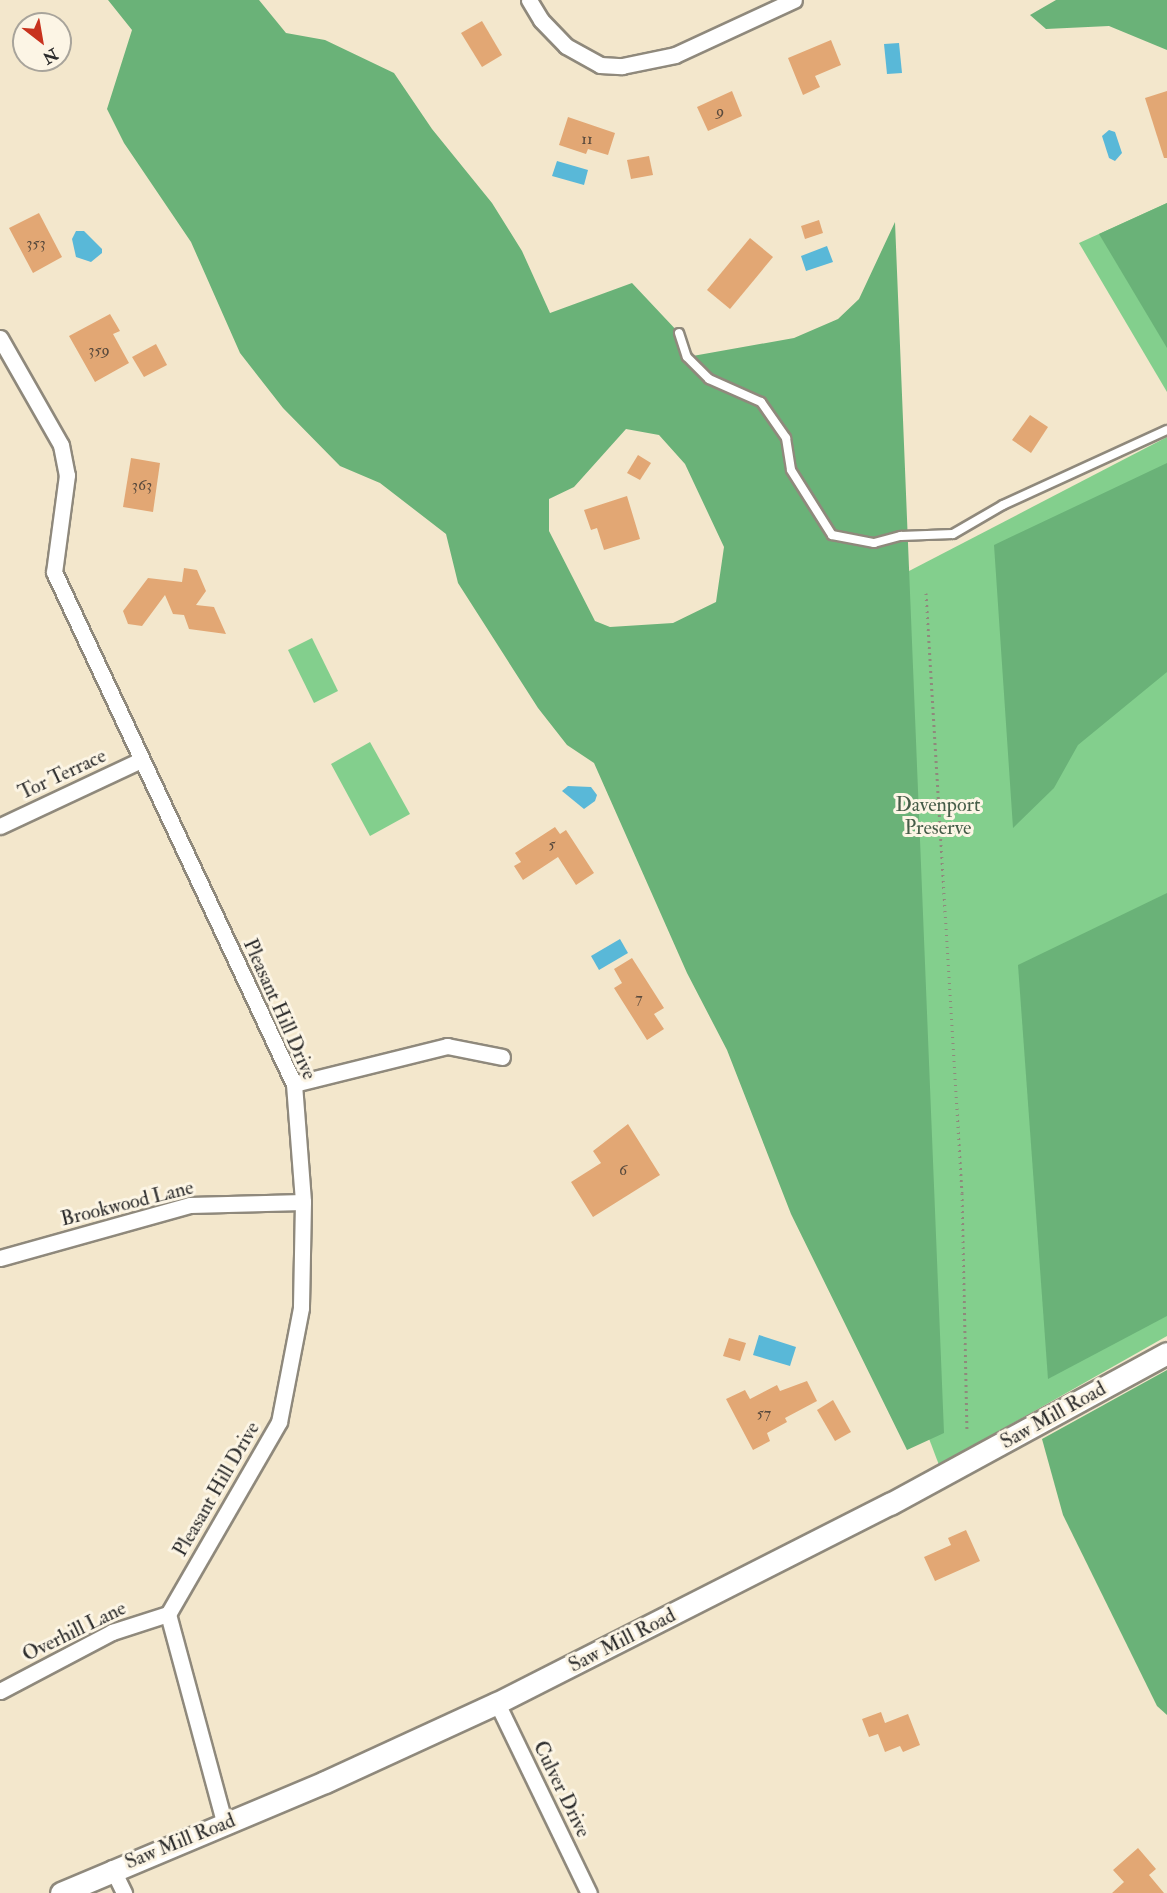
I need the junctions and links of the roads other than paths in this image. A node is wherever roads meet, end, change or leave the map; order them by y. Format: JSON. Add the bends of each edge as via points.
{"nodes":[{"id":1,"x":530,"y":0,"type":"edge"},
{"id":2,"x":794,"y":0,"type":"edge"},
{"id":3,"x":679,"y":333,"type":"dead end"},
{"id":4,"x":0,"y":338,"type":"edge"},
{"id":5,"x":1167,"y":430,"type":"edge"},
{"id":6,"x":141,"y":760,"type":"junction"},
{"id":7,"x":0,"y":826,"type":"edge"},
{"id":8,"x":502,"y":1057,"type":"dead end"},
{"id":9,"x":294,"y":1084,"type":"junction"},
{"id":10,"x":303,"y":1202,"type":"junction"},
{"id":11,"x":0,"y":1258,"type":"edge"},
{"id":12,"x":1167,"y":1353,"type":"edge"},
{"id":13,"x":168,"y":1614,"type":"junction"},
{"id":14,"x":0,"y":1691,"type":"edge"},
{"id":15,"x":497,"y":1703,"type":"junction"},
{"id":16,"x":224,"y":1822,"type":"junction"},
{"id":17,"x":112,"y":1868,"type":"junction"},
{"id":18,"x":61,"y":1893,"type":"edge"},
{"id":19,"x":124,"y":1893,"type":"edge"},
{"id":20,"x":589,"y":1893,"type":"edge"}],
"edges":[{"from":1,"to":2,"type":"street","via":[[541,20],[566,46],[600,65],[622,66],[675,55]]},
{"from":3,"to":5,"type":"lane","via":[[687,357],[709,379],[761,402],[786,438],[791,470],[803,491],[832,535],[842,537],[874,543],[901,536],[952,534],[1003,505]]},
{"from":4,"to":6,"type":"street","name":"Pleasant Hill Drive","via":[[61,445],[67,475],[54,572]]},
{"from":6,"to":7,"type":"street","name":"Tor Terrace"},
{"from":6,"to":9,"type":"street","name":"Pleasant Hill Drive"},
{"from":8,"to":9,"type":"street","via":[[447,1046]]},
{"from":9,"to":10,"type":"street","name":"Pleasant Hill Drive"},
{"from":10,"to":11,"type":"street","name":"Brookwood Lane","via":[[190,1205]]},
{"from":10,"to":13,"type":"street","name":"Pleasant Hill Drive","via":[[301,1308],[279,1422]]},
{"from":12,"to":15,"type":"street","name":"Saw Mill Road","via":[[890,1504]]},
{"from":13,"to":14,"type":"street","name":"Overhill Lane","via":[[112,1632]]},
{"from":13,"to":16,"type":"street"},
{"from":15,"to":16,"type":"street","name":"Saw Mill Road","via":[[346,1773]]},
{"from":15,"to":20,"type":"street","name":"Culver Drive"},
{"from":16,"to":17,"type":"street","name":"Saw Mill Road"},
{"from":17,"to":18,"type":"street","name":"Saw Mill Road"},
{"from":17,"to":19,"type":"street"}]}
